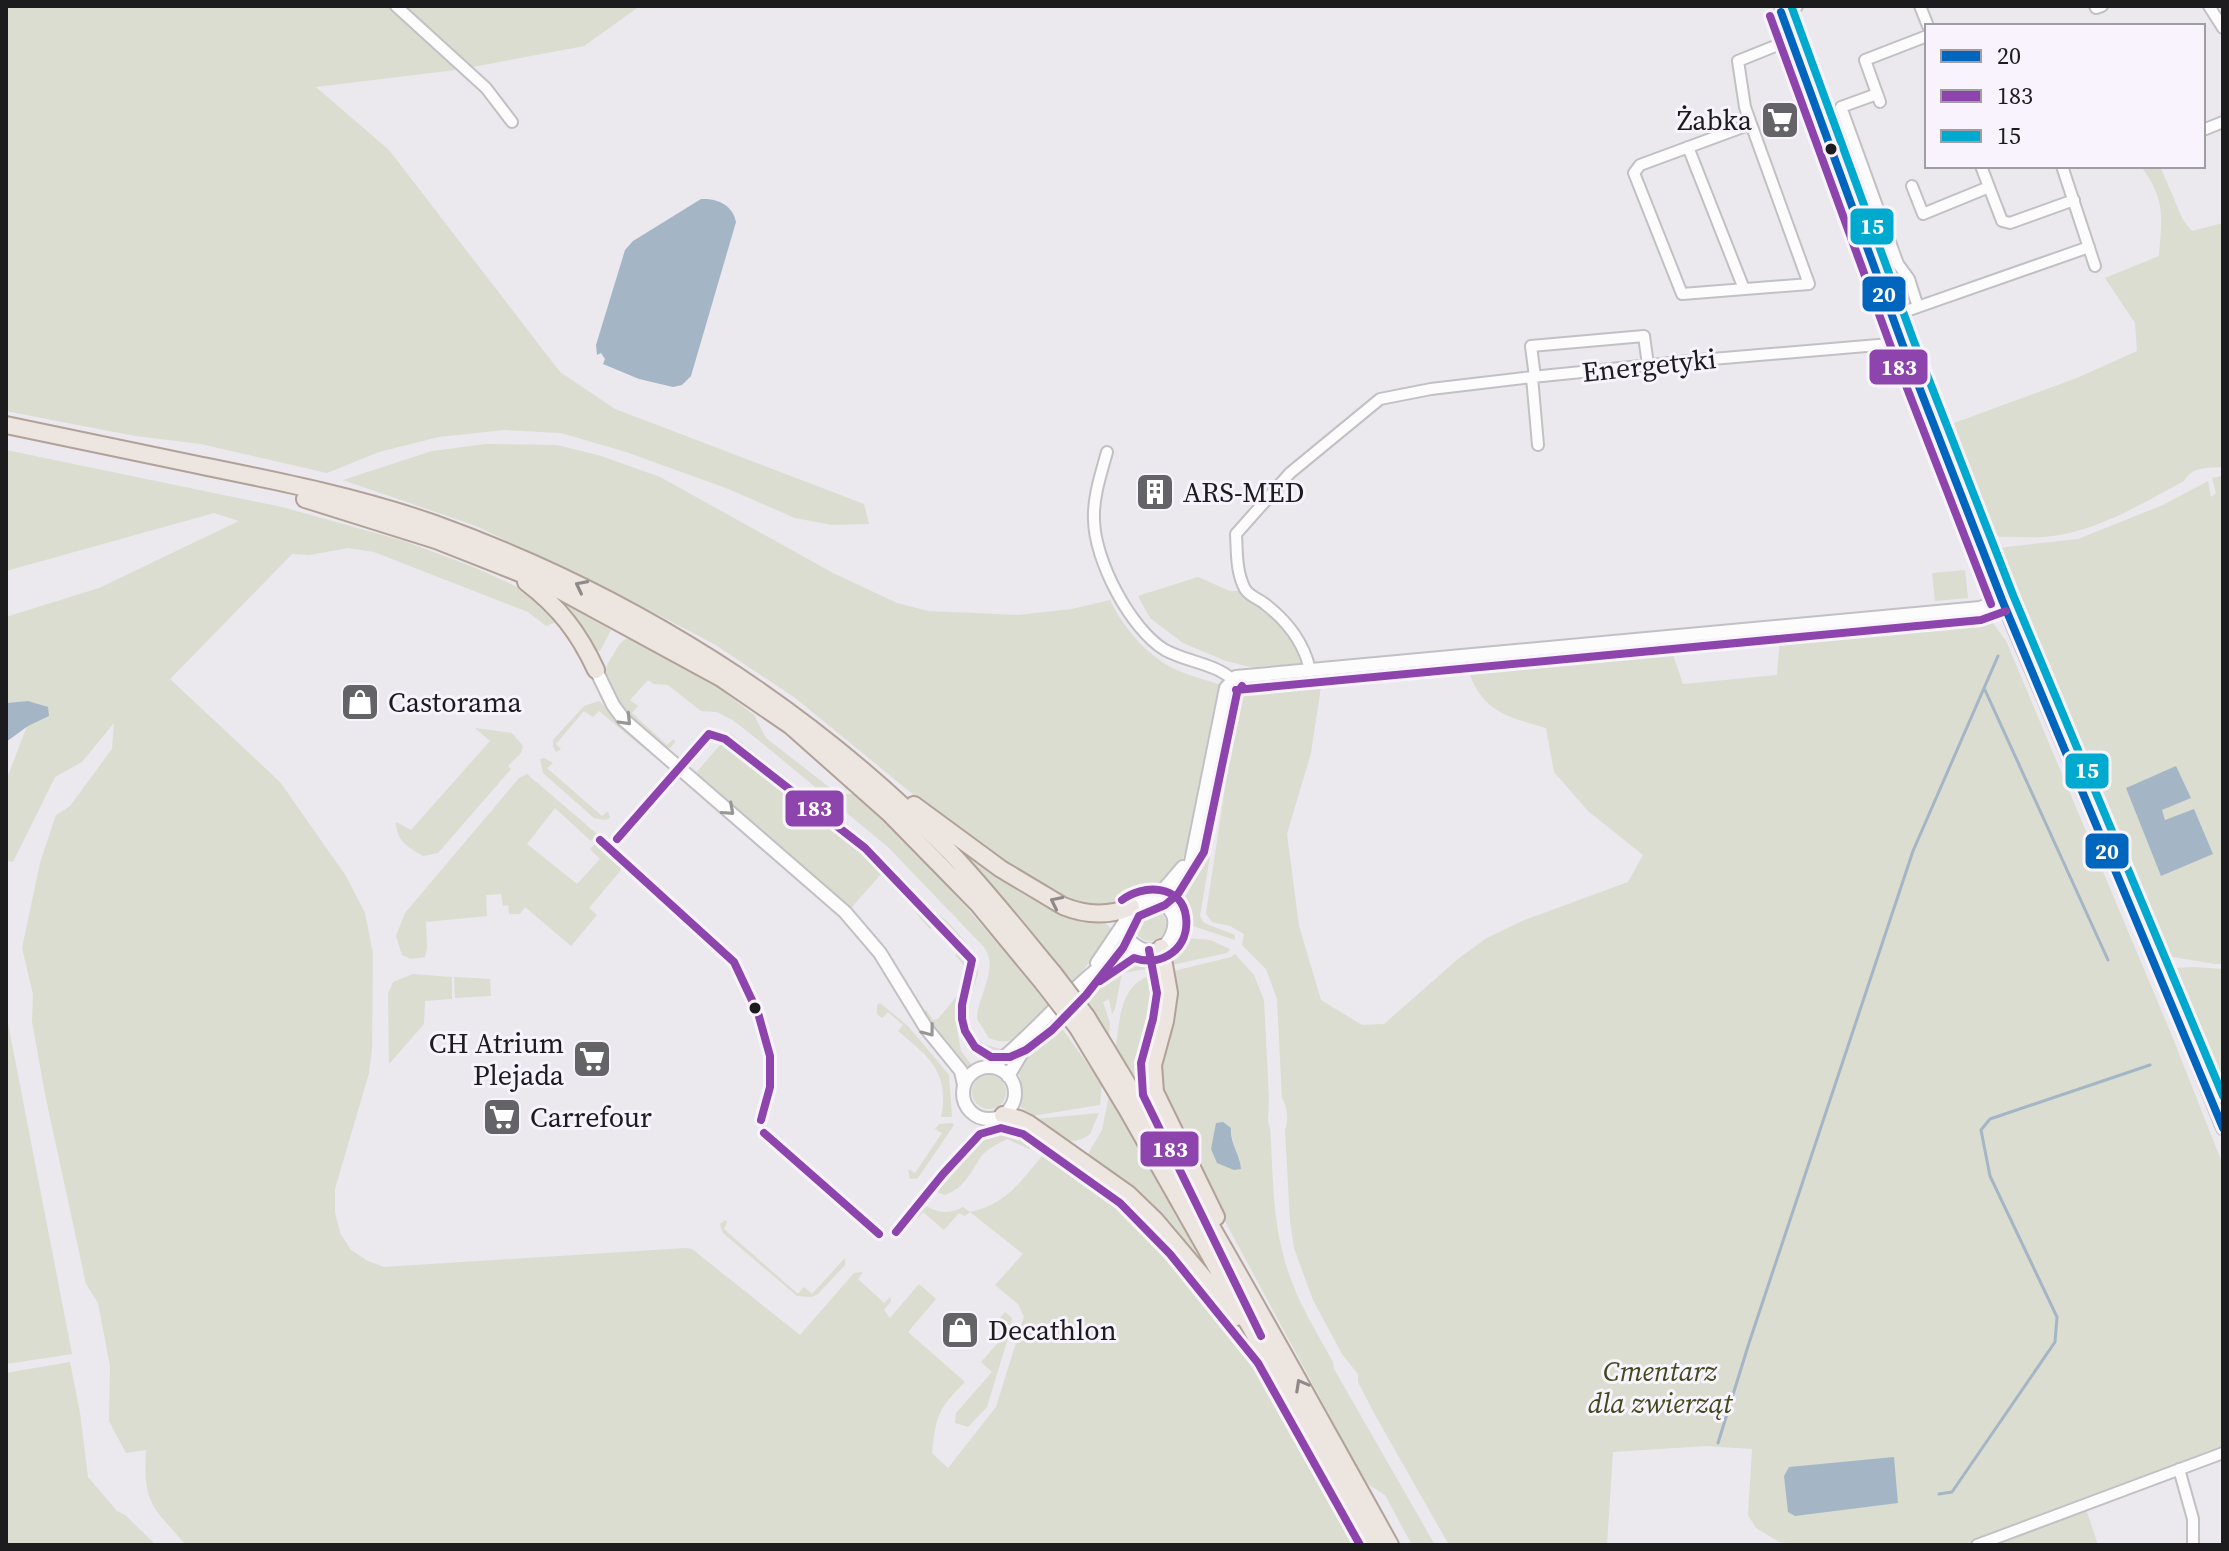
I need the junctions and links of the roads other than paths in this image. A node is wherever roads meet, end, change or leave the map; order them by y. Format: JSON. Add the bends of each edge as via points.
{"nodes":[{"id":1,"x":396,"y":6,"type":"edge"},
{"id":2,"x":1796,"y":6,"type":"edge"},
{"id":3,"x":2095,"y":6,"type":"edge"},
{"id":4,"x":2102,"y":6,"type":"edge"},
{"id":5,"x":2209,"y":6,"type":"edge"},
{"id":6,"x":1780,"y":9,"type":"edge"},
{"id":7,"x":2223,"y":28,"type":"edge"},
{"id":8,"x":1925,"y":37,"type":"edge"},
{"id":9,"x":1790,"y":40,"type":"junction"},
{"id":10,"x":512,"y":122,"type":"dead end"},
{"id":11,"x":1751,"y":124,"type":"junction"},
{"id":12,"x":1688,"y":147,"type":"junction"},
{"id":13,"x":1982,"y":168,"type":"edge"},
{"id":14,"x":2063,"y":168,"type":"edge"},
{"id":15,"x":1912,"y":186,"type":"dead end"},
{"id":16,"x":1989,"y":187,"type":"junction"},
{"id":17,"x":2074,"y":200,"type":"junction"},
{"id":18,"x":2089,"y":247,"type":"junction"},
{"id":19,"x":2095,"y":266,"type":"dead end"},
{"id":20,"x":1744,"y":289,"type":"junction"},
{"id":21,"x":1918,"y":307,"type":"junction"},
{"id":22,"x":1892,"y":316,"type":"junction"},
{"id":23,"x":1902,"y":343,"type":"junction"},
{"id":24,"x":1648,"y":365,"type":"junction"},
{"id":25,"x":1533,"y":377,"type":"junction"},
{"id":26,"x":6,"y":425,"type":"edge"},
{"id":27,"x":6,"y":436,"type":"edge"},
{"id":28,"x":1538,"y":445,"type":"dead end"},
{"id":29,"x":1107,"y":452,"type":"dead end"},
{"id":30,"x":509,"y":568,"type":"junction"},
{"id":31,"x":2002,"y":600,"type":"junction"},
{"id":32,"x":596,"y":670,"type":"joint"},
{"id":33,"x":1310,"y":670,"type":"junction"},
{"id":34,"x":1232,"y":679,"type":"junction"},
{"id":35,"x":795,"y":715,"type":"junction"},
{"id":36,"x":1193,"y":847,"type":"junction"},
{"id":37,"x":1137,"y":904,"type":"junction"},
{"id":38,"x":1171,"y":912,"type":"junction"},
{"id":39,"x":1124,"y":923,"type":"junction"},
{"id":40,"x":1133,"y":944,"type":"junction"},
{"id":41,"x":1161,"y":948,"type":"junction"},
{"id":42,"x":1090,"y":973,"type":"junction"},
{"id":43,"x":1049,"y":979,"type":"junction"},
{"id":44,"x":1036,"y":1030,"type":"junction"},
{"id":45,"x":990,"y":1067,"type":"junction"},
{"id":46,"x":1008,"y":1076,"type":"junction"},
{"id":47,"x":964,"y":1085,"type":"junction"},
{"id":48,"x":1003,"y":1115,"type":"junction"},
{"id":49,"x":2223,"y":1128,"type":"edge"},
{"id":50,"x":1273,"y":1350,"type":"junction"},
{"id":51,"x":2223,"y":1453,"type":"edge"},
{"id":52,"x":2179,"y":1469,"type":"junction"},
{"id":53,"x":1374,"y":1545,"type":"edge"},
{"id":54,"x":1390,"y":1545,"type":"edge"},
{"id":55,"x":1977,"y":1545,"type":"edge"},
{"id":56,"x":2193,"y":1545,"type":"edge"}],
"edges":[{"from":1,"to":10,"type":"street","via":[[486,88]]},
{"from":2,"to":6,"type":"street"},
{"from":3,"to":4,"type":"street"},
{"from":5,"to":7,"type":"street"},
{"from":6,"to":9,"type":"street"},
{"from":8,"to":21,"type":"street","via":[[1865,60],[1878,98],[1841,107]]},
{"from":9,"to":11,"type":"street","via":[[1738,61]]},
{"from":9,"to":22,"type":"street"},
{"from":11,"to":12,"type":"street"},
{"from":11,"to":20,"type":"street","via":[[1809,284]]},
{"from":12,"to":20,"type":"street"},
{"from":12,"to":20,"type":"street","via":[[1640,165],[1634,173],[1682,294]]},
{"from":13,"to":16,"type":"street"},
{"from":14,"to":17,"type":"street"},
{"from":15,"to":16,"type":"street","via":[[1923,214]]},
{"from":16,"to":17,"type":"street","via":[[2002,221],[2010,223]]},
{"from":17,"to":18,"type":"street"},
{"from":18,"to":19,"type":"street"},
{"from":18,"to":21,"type":"street"},
{"from":21,"to":22,"type":"street"},
{"from":22,"to":23,"type":"street"},
{"from":23,"to":24,"type":"street","name":"Energetyki"},
{"from":23,"to":31,"type":"street"},
{"from":24,"to":25,"type":"street","name":"Energetyki"},
{"from":24,"to":25,"type":"street","via":[[1644,336],[1531,346]]},
{"from":25,"to":28,"type":"street"},
{"from":25,"to":33,"type":"street","name":"Energetyki","via":[[1380,399],[1290,473],[1236,534],[1237,564],[1246,591],[1287,626],[1305,650]]},
{"from":35,"to":26,"type":"main road","one_way":true,"via":[[638,615],[571,580],[433,524],[267,478]]},
{"from":27,"to":30,"type":"main road","via":[[309,500]]},
{"from":29,"to":34,"type":"street","via":[[1094,514],[1096,537],[1127,613],[1150,638]]},
{"from":30,"to":32,"type":"main road","via":[[567,618]]},
{"from":30,"to":43,"type":"main road","via":[[622,622],[791,726],[930,852]]},
{"from":31,"to":33,"type":"street","via":[[1980,608]]},
{"from":31,"to":49,"type":"street"},
{"from":32,"to":47,"type":"street","one_way":true,"via":[[624,720],[845,912],[880,953],[926,1028],[961,1071]]},
{"from":33,"to":34,"type":"street"},
{"from":34,"to":36,"type":"street"},
{"from":37,"to":35,"type":"main road","one_way":true,"via":[[1118,912],[1089,912],[1048,898],[925,815]]},
{"from":35,"to":43,"type":"main road","via":[[951,854]]},
{"from":36,"to":37,"type":"street","via":[[1170,885]]},
{"from":36,"to":38,"type":"street"},
{"from":37,"to":38,"type":"street","via":[[1159,902]]},
{"from":37,"to":39,"type":"street"},
{"from":38,"to":41,"type":"street","via":[[1174,928]]},
{"from":39,"to":40,"type":"street"},
{"from":39,"to":42,"type":"street"},
{"from":40,"to":41,"type":"street","via":[[1143,950]]},
{"from":40,"to":42,"type":"street"},
{"from":41,"to":50,"type":"main road","via":[[1169,993],[1153,1065],[1155,1092]]},
{"from":42,"to":44,"type":"street"},
{"from":43,"to":50,"type":"main road","bridge":true,"via":[[1131,1101]]},
{"from":44,"to":45,"type":"street"},
{"from":44,"to":46,"type":"street"},
{"from":45,"to":46,"type":"street"},
{"from":45,"to":47,"type":"street","via":[[977,1070]]},
{"from":46,"to":48,"type":"street","via":[[1015,1093]]},
{"from":47,"to":48,"type":"street","via":[[972,1113],[988,1119]]},
{"from":48,"to":50,"type":"main road","via":[[1029,1124],[1128,1194]]},
{"from":50,"to":53,"type":"main road"},
{"from":54,"to":50,"type":"main road","one_way":true},
{"from":51,"to":52,"type":"street"},
{"from":52,"to":55,"type":"street"},
{"from":52,"to":56,"type":"street","via":[[2193,1519]]}]}
